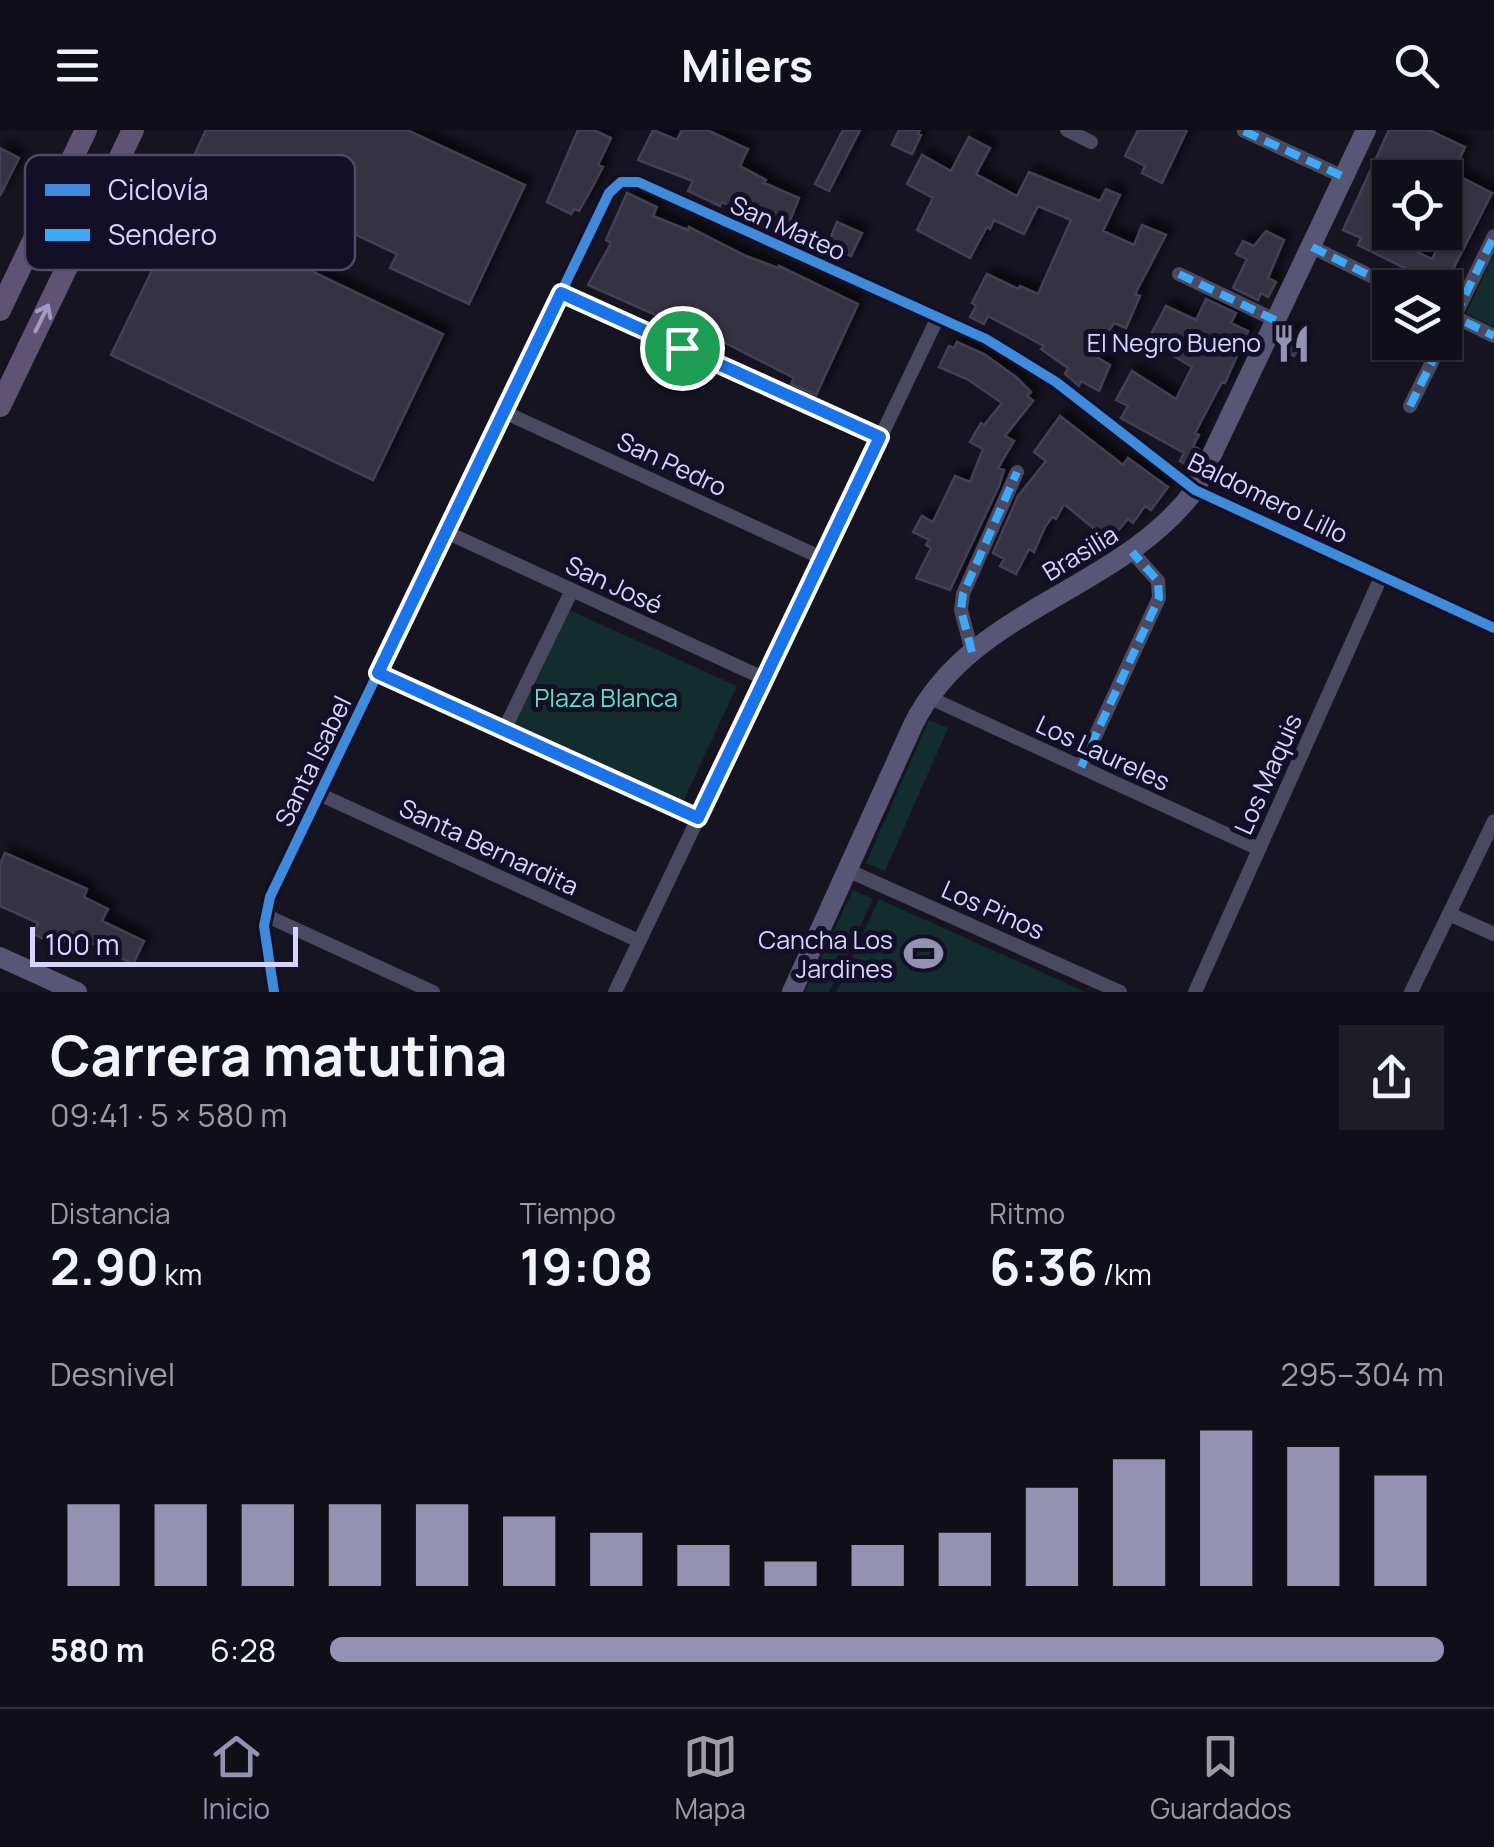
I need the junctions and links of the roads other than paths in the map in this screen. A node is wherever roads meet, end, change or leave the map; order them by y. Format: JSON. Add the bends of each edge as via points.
{"nodes":[{"id":1,"x":86,"y":130,"type":"edge"},
{"id":2,"x":134,"y":130,"type":"edge"},
{"id":3,"x":1067,"y":130,"type":"edge"},
{"id":4,"x":1366,"y":130,"type":"edge"},
{"id":5,"x":1244,"y":131,"type":"edge"},
{"id":6,"x":1091,"y":142,"type":"dead end"},
{"id":7,"x":74,"y":155,"type":"edge"},
{"id":8,"x":122,"y":155,"type":"edge"},
{"id":9,"x":1344,"y":178,"type":"junction"},
{"id":10,"x":621,"y":182,"type":"joint"},
{"id":11,"x":1494,"y":236,"type":"edge"},
{"id":12,"x":1312,"y":246,"type":"junction"},
{"id":13,"x":25,"y":258,"type":"edge"},
{"id":14,"x":66,"y":270,"type":"edge"},
{"id":15,"x":1179,"y":274,"type":"dead end"},
{"id":16,"x":1372,"y":276,"type":"edge"},
{"id":17,"x":561,"y":293,"type":"junction"},
{"id":18,"x":1462,"y":293,"type":"edge"},
{"id":19,"x":0,"y":310,"type":"edge"},
{"id":20,"x":938,"y":317,"type":"junction"},
{"id":21,"x":1277,"y":321,"type":"junction"},
{"id":22,"x":1462,"y":321,"type":"edge"},
{"id":23,"x":1494,"y":336,"type":"edge"},
{"id":24,"x":1433,"y":360,"type":"edge"},
{"id":25,"x":0,"y":406,"type":"edge"},
{"id":26,"x":1410,"y":406,"type":"dead end"},
{"id":27,"x":504,"y":412,"type":"junction"},
{"id":28,"x":880,"y":437,"type":"junction"},
{"id":29,"x":1017,"y":472,"type":"dead end"},
{"id":30,"x":1195,"y":490,"type":"junction"},
{"id":31,"x":446,"y":532,"type":"junction"},
{"id":32,"x":1132,"y":552,"type":"junction"},
{"id":33,"x":822,"y":558,"type":"junction"},
{"id":34,"x":1382,"y":575,"type":"junction"},
{"id":35,"x":572,"y":590,"type":"junction"},
{"id":36,"x":1494,"y":628,"type":"edge"},
{"id":37,"x":972,"y":652,"type":"junction"},
{"id":38,"x":378,"y":673,"type":"junction"},
{"id":39,"x":764,"y":679,"type":"junction"},
{"id":40,"x":928,"y":698,"type":"junction"},
{"id":41,"x":504,"y":730,"type":"junction"},
{"id":42,"x":1080,"y":768,"type":"junction"},
{"id":43,"x":319,"y":794,"type":"junction"},
{"id":44,"x":698,"y":818,"type":"junction"},
{"id":45,"x":1494,"y":821,"type":"edge"},
{"id":46,"x":1259,"y":849,"type":"junction"},
{"id":47,"x":847,"y":870,"type":"junction"},
{"id":48,"x":1449,"y":914,"type":"junction"},
{"id":49,"x":264,"y":915,"type":"junction"},
{"id":50,"x":1494,"y":934,"type":"edge"},
{"id":51,"x":639,"y":941,"type":"junction"},
{"id":52,"x":0,"y":957,"type":"edge"},
{"id":53,"x":76,"y":992,"type":"edge"},
{"id":54,"x":274,"y":992,"type":"edge"},
{"id":55,"x":432,"y":992,"type":"edge"},
{"id":56,"x":615,"y":992,"type":"edge"},
{"id":57,"x":792,"y":992,"type":"edge"},
{"id":58,"x":1120,"y":992,"type":"edge"},
{"id":59,"x":1194,"y":992,"type":"edge"},
{"id":60,"x":1412,"y":992,"type":"edge"}],
"edges":[{"from":1,"to":7,"type":"main road"},
{"from":8,"to":2,"type":"main road","one_way":true},
{"from":3,"to":6,"type":"street"},
{"from":4,"to":9,"type":"street","name":"Brasilia"},
{"from":5,"to":9,"type":"street"},
{"from":9,"to":12,"type":"street","name":"Brasilia"},
{"from":10,"to":17,"type":"street","name":"Santa Isabel","via":[[609,193]]},
{"from":10,"to":20,"type":"street","name":"San Mateo","via":[[638,182]]},
{"from":11,"to":18,"type":"street"},
{"from":12,"to":16,"type":"street"},
{"from":12,"to":21,"type":"street","name":"Brasilia"},
{"from":13,"to":19,"type":"main road"},
{"from":25,"to":14,"type":"main road","one_way":true},
{"from":15,"to":21,"type":"street"},
{"from":17,"to":27,"type":"street","name":"Santa Isabel"},
{"from":17,"to":28,"type":"street"},
{"from":20,"to":28,"type":"street"},
{"from":20,"to":30,"type":"street","name":"Baldomero Lillo","via":[[1032,366]]},
{"from":21,"to":30,"type":"street","name":"Brasilia"},
{"from":22,"to":23,"type":"street"},
{"from":24,"to":26,"type":"street"},
{"from":27,"to":31,"type":"street","name":"Santa Isabel"},
{"from":27,"to":33,"type":"street","name":"San Pedro"},
{"from":28,"to":33,"type":"street"},
{"from":29,"to":37,"type":"street","via":[[963,594]]},
{"from":30,"to":32,"type":"street","name":"Brasilia"},
{"from":30,"to":34,"type":"street","name":"Baldomero Lillo"},
{"from":31,"to":35,"type":"street","name":"San José"},
{"from":31,"to":38,"type":"street","name":"Santa Isabel"},
{"from":32,"to":37,"type":"street","name":"Brasilia"},
{"from":32,"to":42,"type":"street","via":[[1158,580],[1159,598]]},
{"from":33,"to":39,"type":"street"},
{"from":34,"to":36,"type":"street","name":"Baldomero Lillo"},
{"from":34,"to":46,"type":"street","name":"Los Maquis"},
{"from":35,"to":39,"type":"street","name":"San José"},
{"from":35,"to":41,"type":"street"},
{"from":37,"to":40,"type":"street","name":"Brasilia"},
{"from":38,"to":41,"type":"street"},
{"from":38,"to":43,"type":"street","name":"Santa Isabel"},
{"from":39,"to":44,"type":"street"},
{"from":40,"to":42,"type":"street","name":"Los Laureles"},
{"from":40,"to":47,"type":"street","name":"Brasilia"},
{"from":41,"to":44,"type":"street"},
{"from":42,"to":46,"type":"street","name":"Los Laureles"},
{"from":43,"to":49,"type":"street","name":"Santa Isabel"},
{"from":43,"to":51,"type":"street","name":"Santa Bernardita"},
{"from":44,"to":51,"type":"street"},
{"from":45,"to":48,"type":"street"},
{"from":46,"to":59,"type":"street","name":"Los Maquis"},
{"from":47,"to":57,"type":"street","name":"Brasilia"},
{"from":47,"to":58,"type":"street","name":"Los Pinos"},
{"from":48,"to":50,"type":"street"},
{"from":48,"to":60,"type":"street"},
{"from":49,"to":54,"type":"street"},
{"from":49,"to":55,"type":"street"},
{"from":51,"to":56,"type":"street"},
{"from":52,"to":53,"type":"street"}]}
